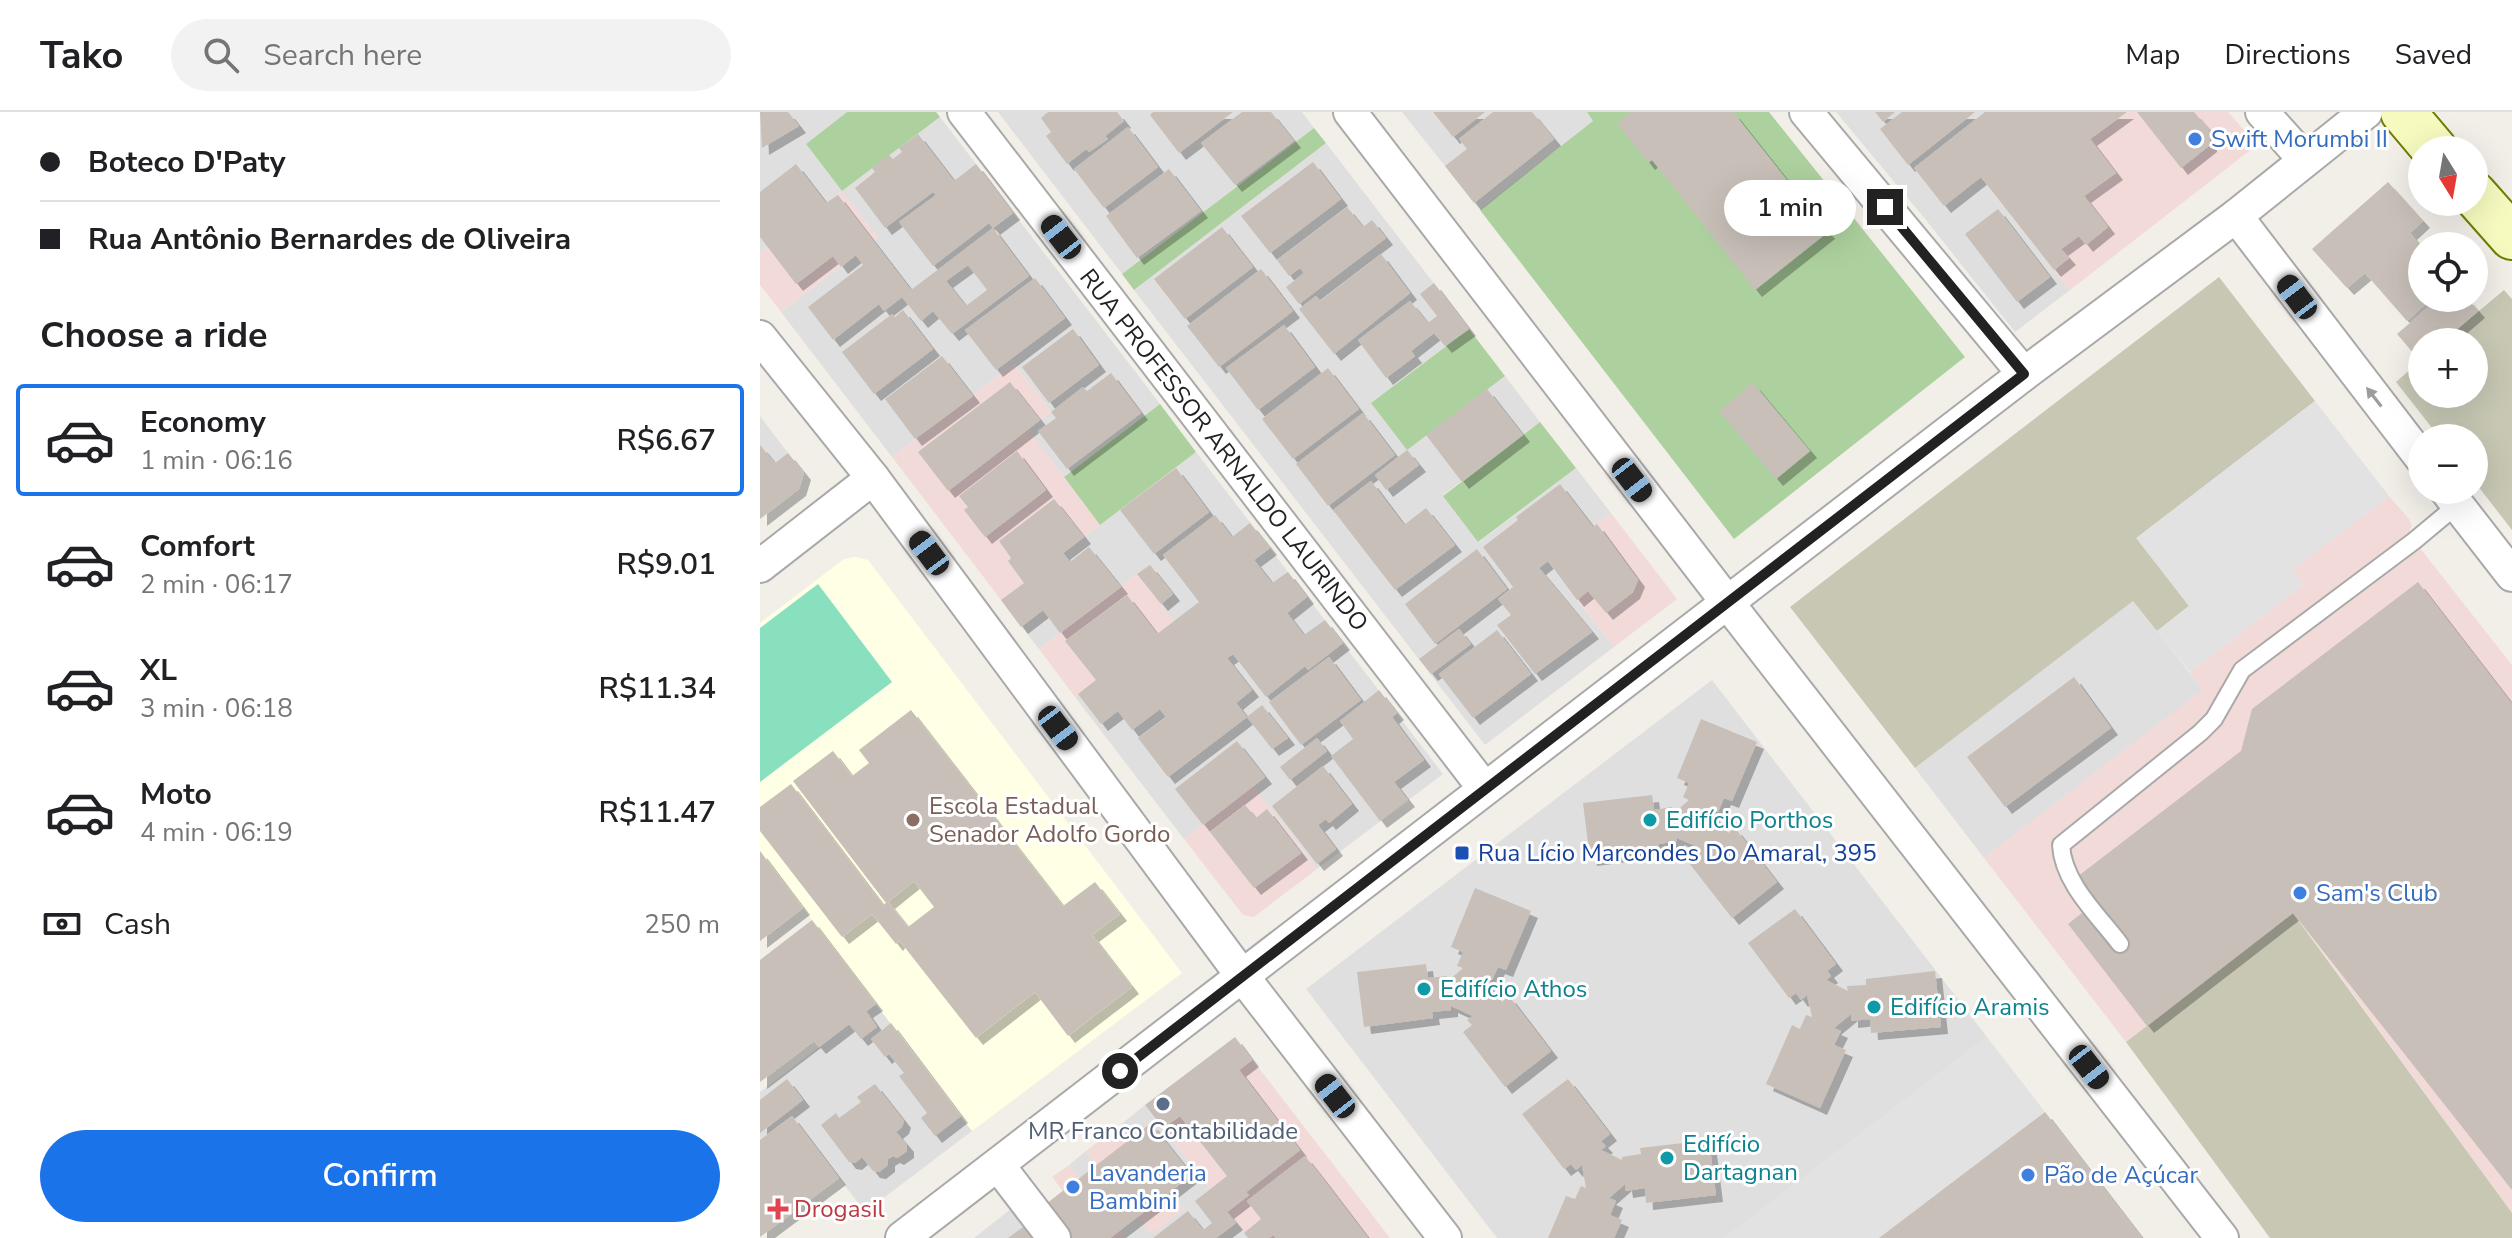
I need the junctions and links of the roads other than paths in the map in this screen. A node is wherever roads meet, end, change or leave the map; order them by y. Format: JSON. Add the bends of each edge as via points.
{"nodes":[{"id":1,"x":964,"y":112,"type":"edge"},
{"id":2,"x":1350,"y":112,"type":"edge"},
{"id":3,"x":1806,"y":112,"type":"edge"},
{"id":4,"x":2262,"y":112,"type":"edge"},
{"id":5,"x":2366,"y":112,"type":"edge"},
{"id":6,"x":2403,"y":112,"type":"edge"},
{"id":7,"x":2423,"y":136,"type":"edge"},
{"id":8,"x":2305,"y":160,"type":"junction"},
{"id":9,"x":2488,"y":210,"type":"edge"},
{"id":10,"x":2236,"y":216,"type":"junction"},
{"id":11,"x":2512,"y":237,"type":"edge"},
{"id":12,"x":760,"y":337,"type":"edge"},
{"id":13,"x":2024,"y":374,"type":"junction"},
{"id":14,"x":2408,"y":441,"type":"edge"},
{"id":15,"x":873,"y":478,"type":"junction"},
{"id":16,"x":2446,"y":504,"type":"edge"},
{"id":17,"x":2457,"y":504,"type":"edge"},
{"id":18,"x":760,"y":566,"type":"edge"},
{"id":19,"x":2512,"y":575,"type":"edge"},
{"id":20,"x":1727,"y":602,"type":"junction"},
{"id":21,"x":1484,"y":788,"type":"junction"},
{"id":22,"x":2120,"y":944,"type":"dead end"},
{"id":23,"x":1243,"y":977,"type":"junction"},
{"id":24,"x":998,"y":1165,"type":"junction"},
{"id":25,"x":902,"y":1238,"type":"edge"},
{"id":26,"x":1054,"y":1238,"type":"edge"},
{"id":27,"x":1445,"y":1238,"type":"edge"},
{"id":28,"x":2222,"y":1238,"type":"edge"}],
"edges":[{"from":1,"to":21,"type":"street","name":"RUA PROFESSOR ARNALDO LAURINDO"},
{"from":2,"to":20,"type":"street"},
{"from":3,"to":13,"type":"street"},
{"from":4,"to":8,"type":"street"},
{"from":5,"to":8,"type":"street"},
{"from":6,"to":7,"type":"main road"},
{"from":8,"to":10,"type":"street"},
{"from":9,"to":11,"type":"main road"},
{"from":10,"to":13,"type":"street"},
{"from":14,"to":10,"type":"street","one_way":true},
{"from":12,"to":15,"type":"street"},
{"from":13,"to":20,"type":"street"},
{"from":15,"to":18,"type":"street"},
{"from":15,"to":23,"type":"street"},
{"from":16,"to":22,"type":"lane","via":[[2414,541],[2242,670],[2200,733],[2061,845],[2070,879]]},
{"from":17,"to":19,"type":"street"},
{"from":20,"to":21,"type":"street"},
{"from":20,"to":28,"type":"street"},
{"from":21,"to":23,"type":"street"},
{"from":23,"to":24,"type":"street"},
{"from":23,"to":27,"type":"street"},
{"from":24,"to":25,"type":"street"},
{"from":24,"to":26,"type":"street"}]}
